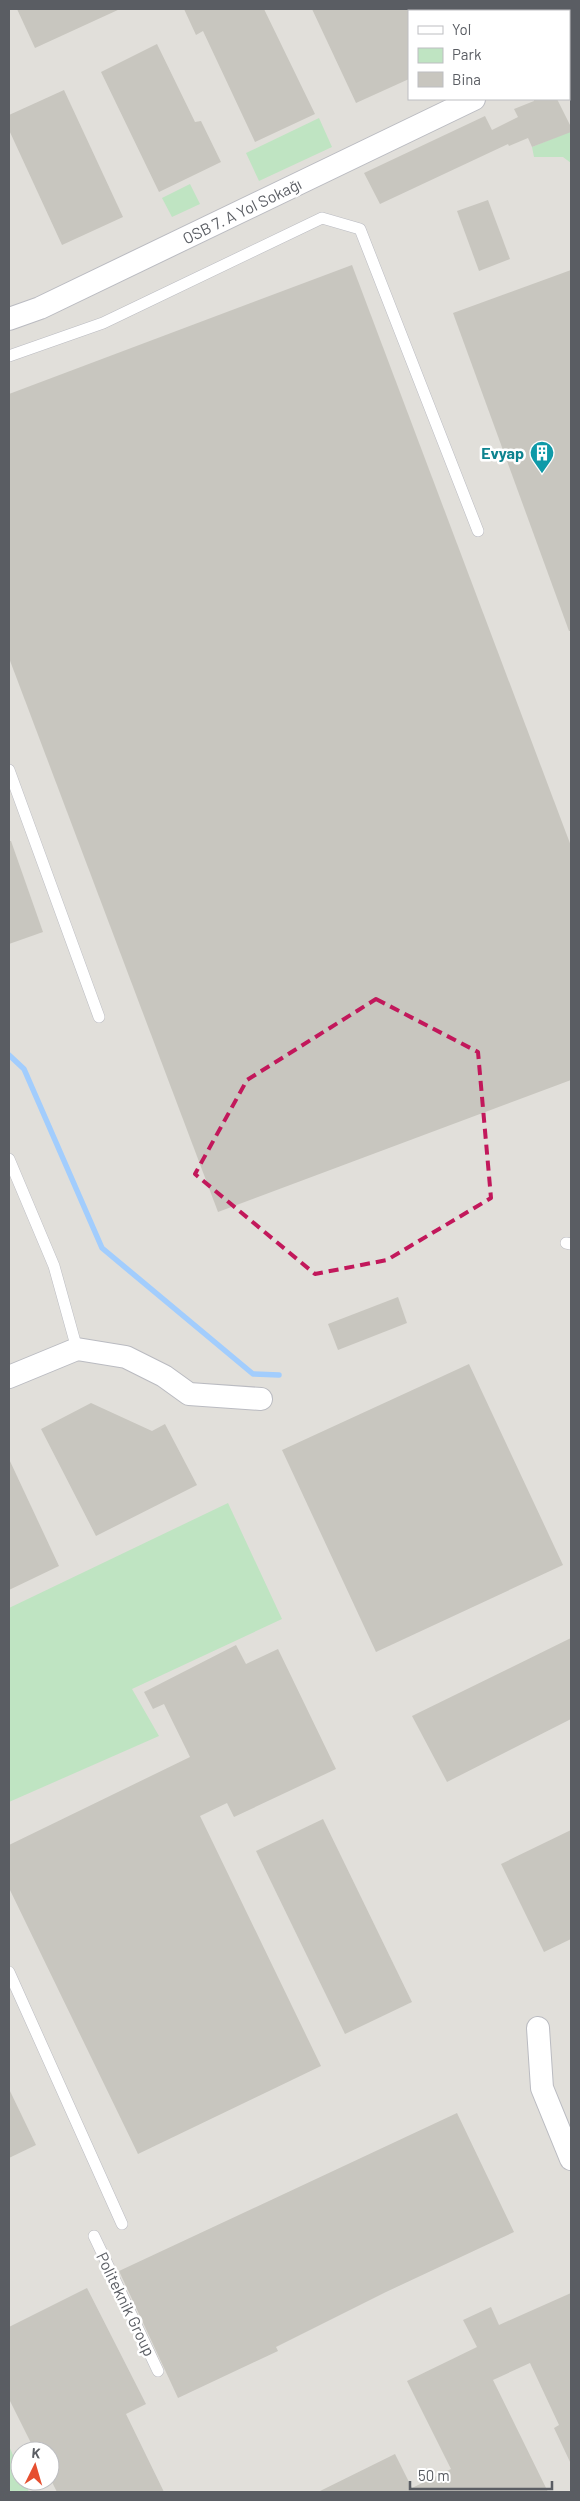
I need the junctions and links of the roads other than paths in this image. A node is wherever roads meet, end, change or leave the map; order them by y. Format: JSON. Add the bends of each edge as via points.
{"nodes":[{"id":1,"x":472,"y":100,"type":"edge"},
{"id":2,"x":9,"y":319,"type":"edge"},
{"id":3,"x":9,"y":356,"type":"edge"},
{"id":4,"x":478,"y":531,"type":"dead end"},
{"id":5,"x":9,"y":770,"type":"edge"},
{"id":6,"x":100,"y":1017,"type":"dead end"},
{"id":7,"x":9,"y":1159,"type":"edge"},
{"id":8,"x":77,"y":1349,"type":"junction"},
{"id":9,"x":9,"y":1378,"type":"edge"},
{"id":10,"x":261,"y":1398,"type":"dead end"},
{"id":11,"x":9,"y":1972,"type":"edge"},
{"id":12,"x":538,"y":2028,"type":"dead end"},
{"id":13,"x":571,"y":2159,"type":"edge"},
{"id":14,"x":122,"y":2224,"type":"dead end"},
{"id":15,"x":94,"y":2236,"type":"dead end"},
{"id":16,"x":158,"y":2372,"type":"dead end"}],
"edges":[{"from":1,"to":2,"type":"street","name":"OSB 7. A Yol Sokağı","via":[[40,308]]},
{"from":3,"to":4,"type":"lane","via":[[103,323],[322,218],[360,229]]},
{"from":5,"to":6,"type":"lane"},
{"from":7,"to":8,"type":"lane","via":[[54,1266]]},
{"from":8,"to":9,"type":"street"},
{"from":8,"to":10,"type":"street","via":[[126,1357],[164,1376],[189,1394]]},
{"from":11,"to":14,"type":"lane"},
{"from":12,"to":13,"type":"street","via":[[542,2088]]},
{"from":15,"to":16,"type":"lane","name":"Politeknik Group"}]}
